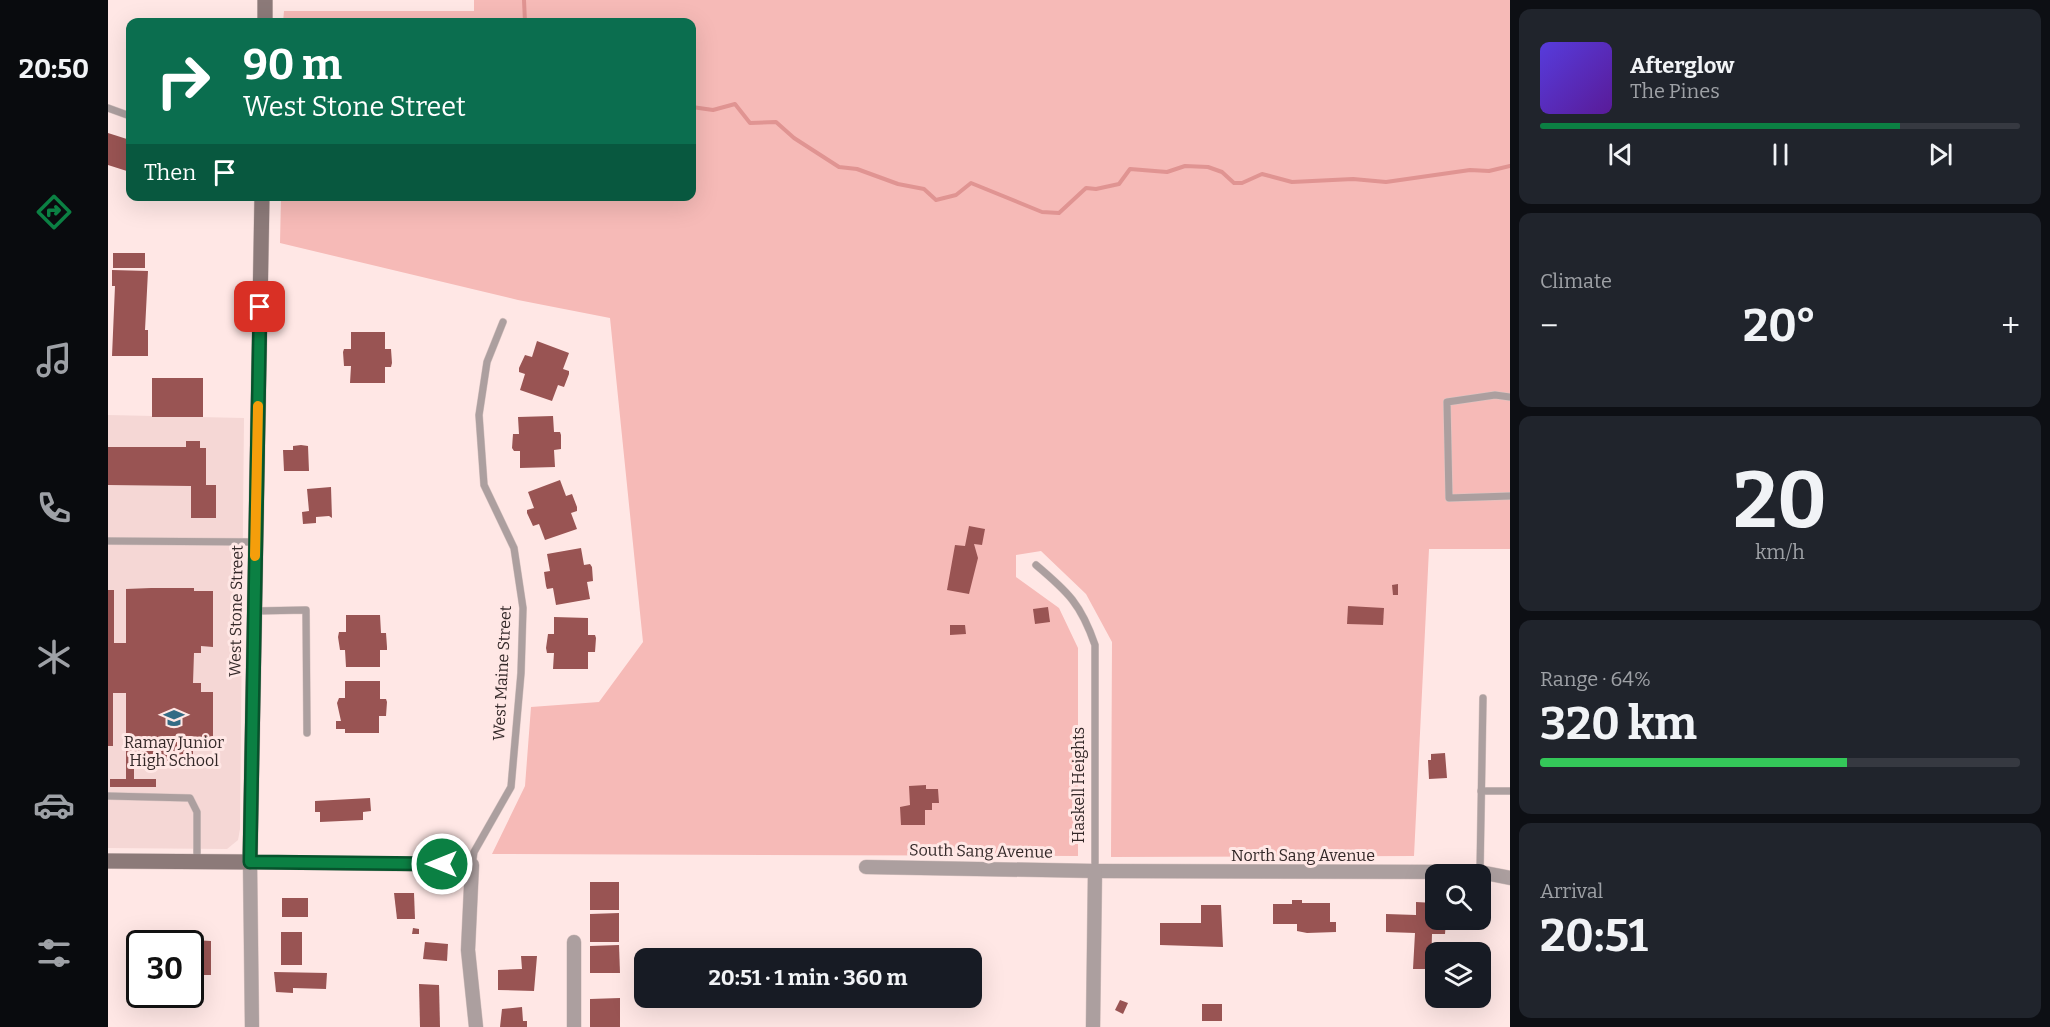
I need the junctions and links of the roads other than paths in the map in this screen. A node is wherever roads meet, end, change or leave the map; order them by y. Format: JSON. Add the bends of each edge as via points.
{"nodes":[{"id":1,"x":265,"y":0,"type":"edge"},
{"id":2,"x":265,"y":18,"type":"edge"},
{"id":3,"x":108,"y":108,"type":"edge"},
{"id":4,"x":126,"y":115,"type":"edge"},
{"id":5,"x":262,"y":201,"type":"edge"},
{"id":6,"x":503,"y":322,"type":"dead end"},
{"id":7,"x":1510,"y":397,"type":"edge"},
{"id":8,"x":1510,"y":496,"type":"edge"},
{"id":9,"x":108,"y":542,"type":"edge"},
{"id":10,"x":255,"y":542,"type":"junction"},
{"id":11,"x":1036,"y":564,"type":"dead end"},
{"id":12,"x":255,"y":611,"type":"junction"},
{"id":13,"x":1483,"y":698,"type":"dead end"},
{"id":14,"x":308,"y":733,"type":"dead end"},
{"id":15,"x":1481,"y":791,"type":"junction"},
{"id":16,"x":1510,"y":791,"type":"edge"},
{"id":17,"x":108,"y":796,"type":"edge"},
{"id":18,"x":108,"y":861,"type":"edge"},
{"id":19,"x":197,"y":861,"type":"junction"},
{"id":20,"x":250,"y":862,"type":"junction"},
{"id":21,"x":1480,"y":864,"type":"edge"},
{"id":22,"x":472,"y":865,"type":"junction"},
{"id":23,"x":866,"y":867,"type":"dead end"},
{"id":24,"x":1095,"y":871,"type":"junction"},
{"id":25,"x":1425,"y":872,"type":"edge"},
{"id":26,"x":1491,"y":874,"type":"edge"},
{"id":27,"x":1510,"y":878,"type":"edge"},
{"id":28,"x":573,"y":942,"type":"dead end"},
{"id":29,"x":252,"y":1027,"type":"edge"},
{"id":30,"x":476,"y":1027,"type":"edge"},
{"id":31,"x":574,"y":1027,"type":"edge"},
{"id":32,"x":1094,"y":1027,"type":"edge"}],
"edges":[{"from":1,"to":2,"type":"street"},
{"from":3,"to":4,"type":"lane"},
{"from":5,"to":10,"type":"street","name":"West Stone Street"},
{"from":6,"to":22,"type":"lane","name":"West Maine Street","via":[[487,362],[478,416],[484,485],[514,548],[523,608],[521,673],[511,787],[474,852]]},
{"from":7,"to":8,"type":"lane","via":[[1495,395],[1447,402],[1449,498]]},
{"from":9,"to":10,"type":"lane"},
{"from":10,"to":12,"type":"street","name":"West Stone Street"},
{"from":11,"to":24,"type":"lane","name":"Haskell Heights","via":[[1071,595],[1095,645]]},
{"from":12,"to":14,"type":"lane","via":[[306,610]]},
{"from":12,"to":20,"type":"street","name":"West Stone Street"},
{"from":13,"to":15,"type":"lane"},
{"from":15,"to":16,"type":"lane"},
{"from":15,"to":21,"type":"lane"},
{"from":17,"to":19,"type":"lane","via":[[190,798],[197,812]]},
{"from":18,"to":19,"type":"street"},
{"from":19,"to":20,"type":"street"},
{"from":20,"to":22,"type":"street"},
{"from":20,"to":29,"type":"street","name":"West Stone Street"},
{"from":22,"to":30,"type":"street","name":"West Maine Street","via":[[468,950]]},
{"from":23,"to":24,"type":"street","name":"South Sang Avenue"},
{"from":24,"to":25,"type":"street","name":"North Sang Avenue"},
{"from":24,"to":32,"type":"street","name":"Haskell Heights"},
{"from":26,"to":27,"type":"street","name":"North Sang Avenue"},
{"from":28,"to":31,"type":"street"}]}
